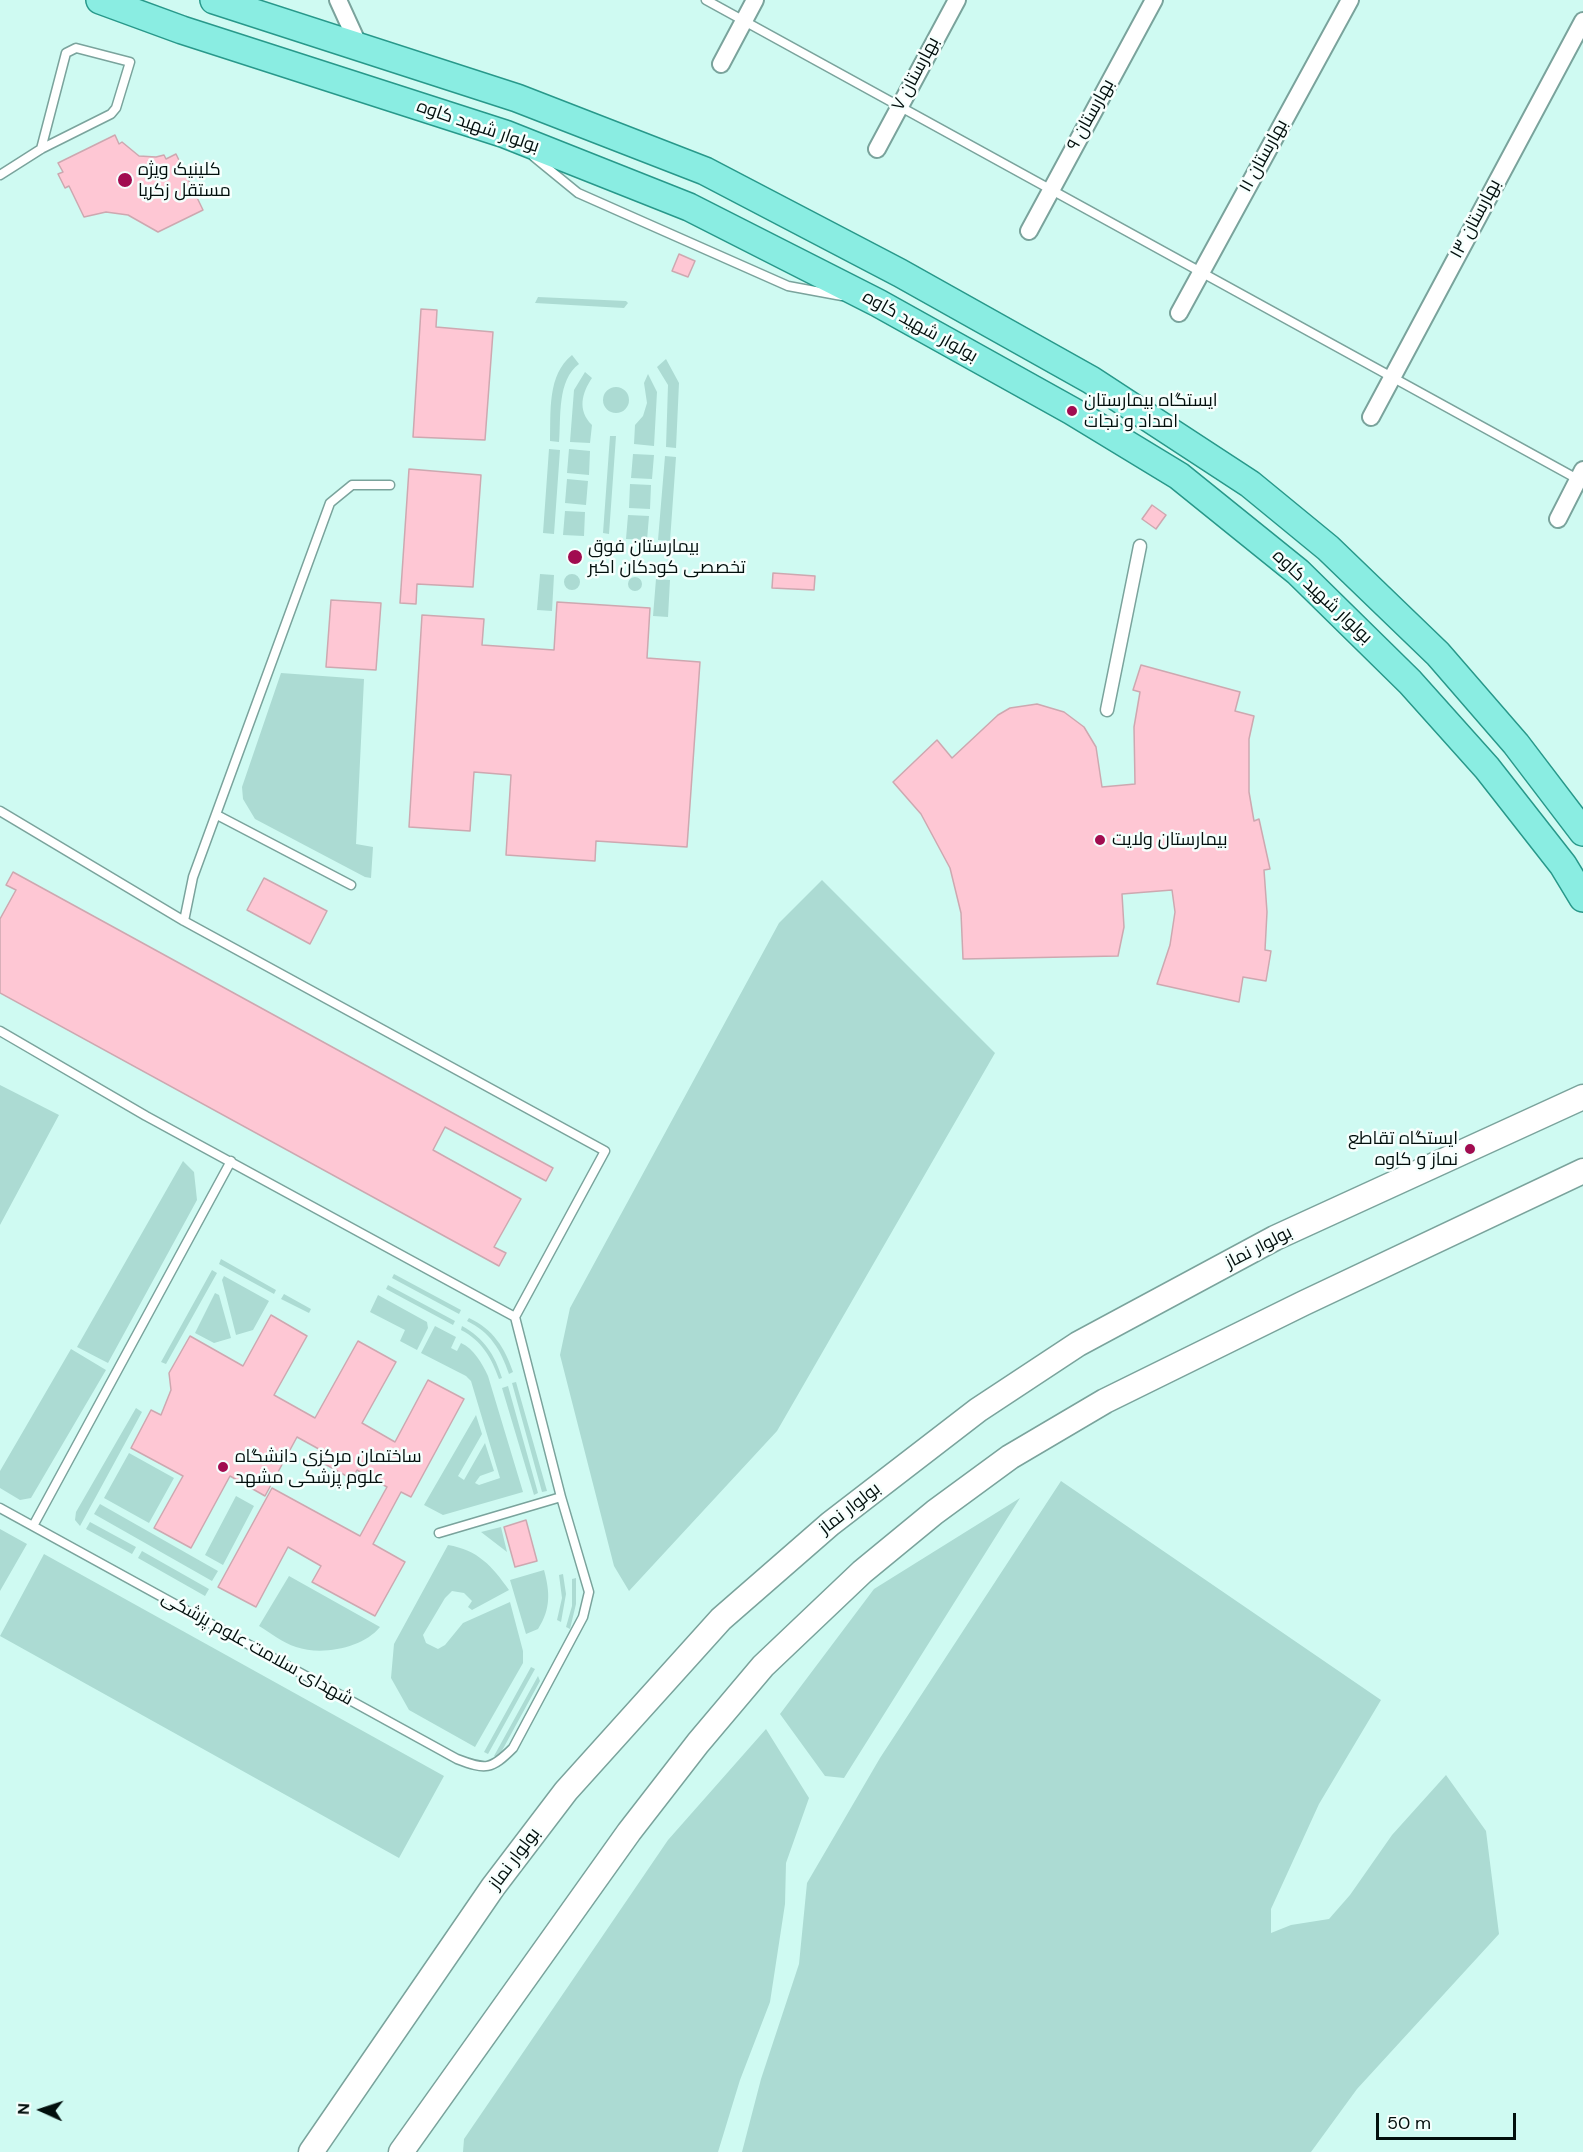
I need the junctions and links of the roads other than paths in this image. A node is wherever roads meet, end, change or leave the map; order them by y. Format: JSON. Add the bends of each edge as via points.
{"nodes":[{"id":1,"x":100,"y":0,"type":"edge"},
{"id":2,"x":214,"y":0,"type":"edge"},
{"id":3,"x":338,"y":0,"type":"edge"},
{"id":4,"x":706,"y":0,"type":"edge"},
{"id":5,"x":755,"y":0,"type":"edge"},
{"id":6,"x":957,"y":0,"type":"edge"},
{"id":7,"x":1154,"y":0,"type":"edge"},
{"id":8,"x":1350,"y":0,"type":"edge"},
{"id":9,"x":257,"y":5,"type":"edge"},
{"id":10,"x":744,"y":21,"type":"junction"},
{"id":11,"x":1583,"y":21,"type":"edge"},
{"id":12,"x":359,"y":46,"type":"junction"},
{"id":13,"x":721,"y":64,"type":"dead end"},
{"id":14,"x":899,"y":106,"type":"junction"},
{"id":15,"x":41,"y":149,"type":"junction"},
{"id":16,"x":877,"y":149,"type":"dead end"},
{"id":17,"x":0,"y":175,"type":"edge"},
{"id":18,"x":1050,"y":190,"type":"junction"},
{"id":19,"x":1029,"y":231,"type":"dead end"},
{"id":20,"x":1200,"y":272,"type":"junction"},
{"id":21,"x":1179,"y":313,"type":"dead end"},
{"id":22,"x":1391,"y":377,"type":"junction"},
{"id":23,"x":1371,"y":417,"type":"dead end"},
{"id":24,"x":1581,"y":477,"type":"edge"},
{"id":25,"x":390,"y":485,"type":"dead end"},
{"id":26,"x":1558,"y":519,"type":"dead end"},
{"id":27,"x":1140,"y":546,"type":"dead end"},
{"id":28,"x":1107,"y":710,"type":"dead end"},
{"id":29,"x":0,"y":811,"type":"edge"},
{"id":30,"x":217,"y":815,"type":"junction"},
{"id":31,"x":1583,"y":832,"type":"edge"},
{"id":32,"x":351,"y":885,"type":"dead end"},
{"id":33,"x":1583,"y":897,"type":"edge"},
{"id":34,"x":184,"y":921,"type":"junction"},
{"id":35,"x":0,"y":1031,"type":"edge"},
{"id":36,"x":1583,"y":1097,"type":"edge"},
{"id":37,"x":231,"y":1161,"type":"junction"},
{"id":38,"x":1583,"y":1171,"type":"edge"},
{"id":39,"x":514,"y":1317,"type":"junction"},
{"id":40,"x":561,"y":1497,"type":"junction"},
{"id":41,"x":0,"y":1508,"type":"edge"},
{"id":42,"x":33,"y":1526,"type":"junction"},
{"id":43,"x":440,"y":1533,"type":"dead end"},
{"id":44,"x":311,"y":2152,"type":"edge"},
{"id":45,"x":401,"y":2152,"type":"edge"}],
"edges":[{"from":1,"to":33,"type":"main road","name":"بولوار شهید کاوه","via":[[505,134],[689,207],[878,303],[1072,411],[1179,476],[1298,572],[1410,682],[1487,768]]},
{"from":2,"to":9,"type":"main road","name":"بولوار شهید کاوه"},
{"from":3,"to":12,"type":"street"},
{"from":4,"to":10,"type":"lane"},
{"from":5,"to":10,"type":"street"},
{"from":6,"to":14,"type":"street","name":"بهارستان ۷"},
{"from":7,"to":18,"type":"street","name":"بهارستان ۹"},
{"from":8,"to":20,"type":"street","name":"بهارستان ۱۱"},
{"from":9,"to":12,"type":"main road","name":"بولوار شهید کاوه"},
{"from":10,"to":13,"type":"street"},
{"from":10,"to":14,"type":"lane"},
{"from":11,"to":22,"type":"street","name":"بهارستان ۱۳"},
{"from":12,"to":31,"type":"main road","name":"بولوار شهید کاوه","via":[[516,98],[705,171],[910,278],[1091,380],[1201,450],[1250,484],[1328,548],[1438,654],[1516,744]]},
{"from":14,"to":16,"type":"street","name":"بهارستان ۷"},
{"from":14,"to":18,"type":"lane"},
{"from":15,"to":15,"type":"lane","via":[[111,114],[130,62],[76,48],[66,52]]},
{"from":15,"to":17,"type":"lane"},
{"from":18,"to":19,"type":"street","name":"بهارستان ۹"},
{"from":18,"to":20,"type":"lane"},
{"from":20,"to":21,"type":"street","name":"بهارستان ۱۱"},
{"from":20,"to":22,"type":"lane"},
{"from":22,"to":23,"type":"street","name":"بهارستان ۱۳"},
{"from":22,"to":24,"type":"lane"},
{"from":24,"to":26,"type":"street"},
{"from":25,"to":30,"type":"lane","via":[[352,485],[330,503]]},
{"from":27,"to":28,"type":"street"},
{"from":29,"to":34,"type":"lane"},
{"from":30,"to":32,"type":"lane"},
{"from":30,"to":34,"type":"lane","via":[[192,877]]},
{"from":34,"to":39,"type":"lane","via":[[605,1151]]},
{"from":35,"to":37,"type":"lane"},
{"from":36,"to":44,"type":"main road","name":"بولوار نماز","via":[[1275,1238],[1078,1344],[978,1410],[830,1524],[721,1619],[566,1791],[493,1887]]},
{"from":37,"to":39,"type":"lane"},
{"from":37,"to":42,"type":"lane"},
{"from":38,"to":45,"type":"main road","via":[[1105,1401],[1010,1457],[862,1572],[763,1666],[691,1752],[628,1832]]},
{"from":39,"to":40,"type":"lane"},
{"from":40,"to":42,"type":"lane","name":"شهدای سلامت علوم پزشکی","via":[[589,1592],[583,1617],[513,1748],[496,1765],[480,1768],[457,1759]]},
{"from":40,"to":43,"type":"lane"},
{"from":41,"to":42,"type":"lane","name":"شهدای سلامت علوم پزشکی"}]}
